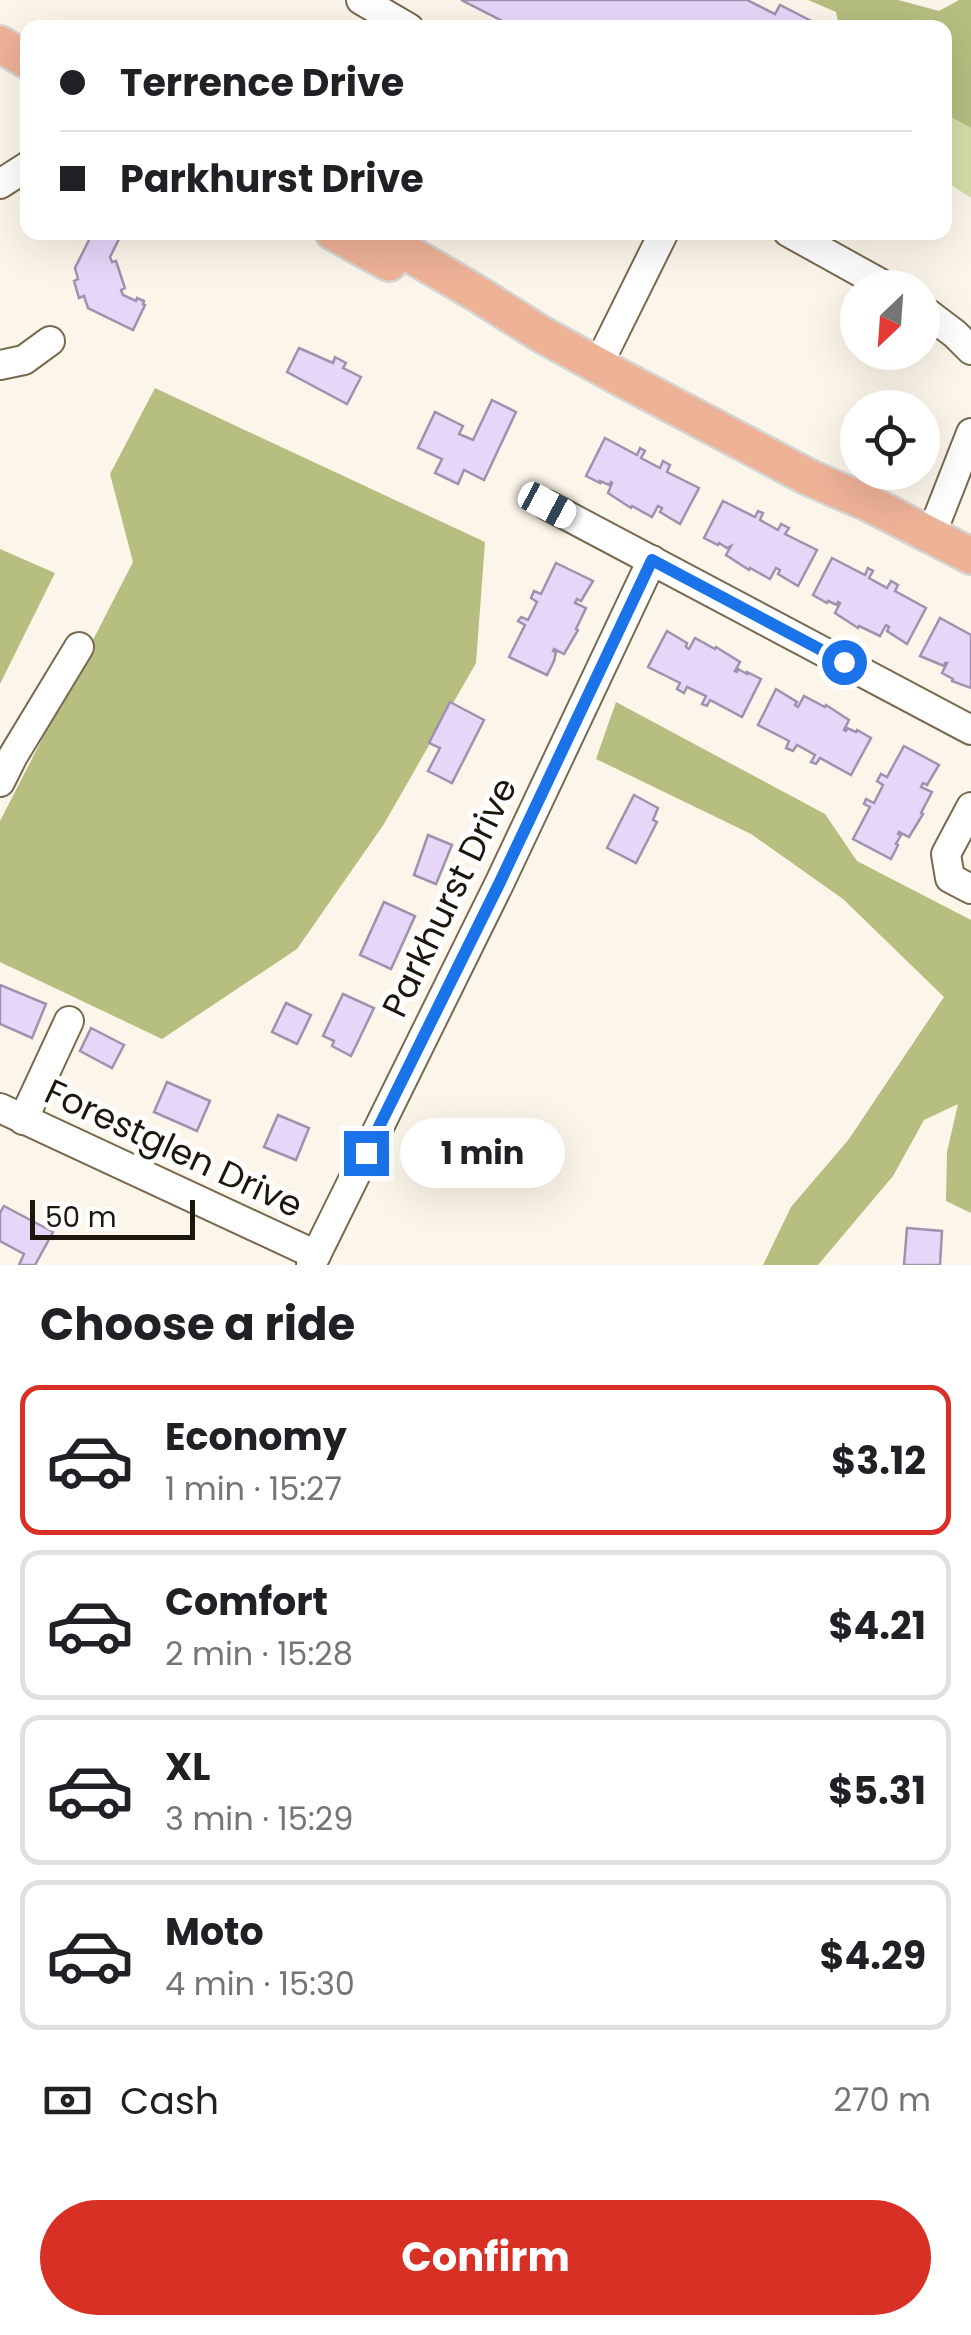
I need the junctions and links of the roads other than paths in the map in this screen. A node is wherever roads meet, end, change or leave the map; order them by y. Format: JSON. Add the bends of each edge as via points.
{"nodes":[{"id":1,"x":361,"y":0,"type":"edge"},
{"id":2,"x":396,"y":20,"type":"edge"},
{"id":3,"x":347,"y":240,"type":"edge"},
{"id":4,"x":393,"y":240,"type":"edge"},
{"id":5,"x":660,"y":240,"type":"edge"},
{"id":6,"x":810,"y":240,"type":"edge"},
{"id":7,"x":859,"y":270,"type":"edge"},
{"id":8,"x":940,"y":323,"type":"edge"},
{"id":9,"x":542,"y":334,"type":"junction"},
{"id":10,"x":50,"y":341,"type":"dead end"},
{"id":11,"x":971,"y":350,"type":"edge"},
{"id":12,"x":0,"y":364,"type":"edge"},
{"id":13,"x":598,"y":365,"type":"junction"},
{"id":14,"x":971,"y":433,"type":"edge"},
{"id":15,"x":810,"y":478,"type":"junction"},
{"id":16,"x":547,"y":505,"type":"dead end"},
{"id":17,"x":931,"y":535,"type":"junction"},
{"id":18,"x":971,"y":556,"type":"edge"},
{"id":19,"x":652,"y":560,"type":"junction"},
{"id":20,"x":971,"y":574,"type":"edge"},
{"id":21,"x":79,"y":648,"type":"dead end"},
{"id":22,"x":971,"y":730,"type":"edge"},
{"id":23,"x":0,"y":782,"type":"edge"},
{"id":24,"x":971,"y":807,"type":"edge"},
{"id":25,"x":971,"y":889,"type":"edge"},
{"id":26,"x":69,"y":1021,"type":"dead end"},
{"id":27,"x":12,"y":1114,"type":"edge"},
{"id":28,"x":314,"y":1260,"type":"edge"}],
"edges":[{"from":1,"to":2,"type":"street"},
{"from":3,"to":9,"type":"main road"},
{"from":4,"to":9,"type":"main road"},
{"from":5,"to":13,"type":"street"},
{"from":6,"to":7,"type":"street"},
{"from":8,"to":11,"type":"street"},
{"from":9,"to":13,"type":"main road"},
{"from":10,"to":12,"type":"street","via":[[24,360]]},
{"from":13,"to":15,"type":"main road"},
{"from":14,"to":17,"type":"street"},
{"from":15,"to":17,"type":"main road"},
{"from":15,"to":20,"type":"main road"},
{"from":16,"to":19,"type":"street"},
{"from":17,"to":18,"type":"main road"},
{"from":19,"to":22,"type":"street"},
{"from":19,"to":28,"type":"street","name":"Parkhurst Drive"},
{"from":21,"to":23,"type":"street"},
{"from":24,"to":25,"type":"street","via":[[946,854],[950,878]]},
{"from":26,"to":27,"type":"street"},
{"from":27,"to":28,"type":"street","name":"Forestglen Drive"}]}
